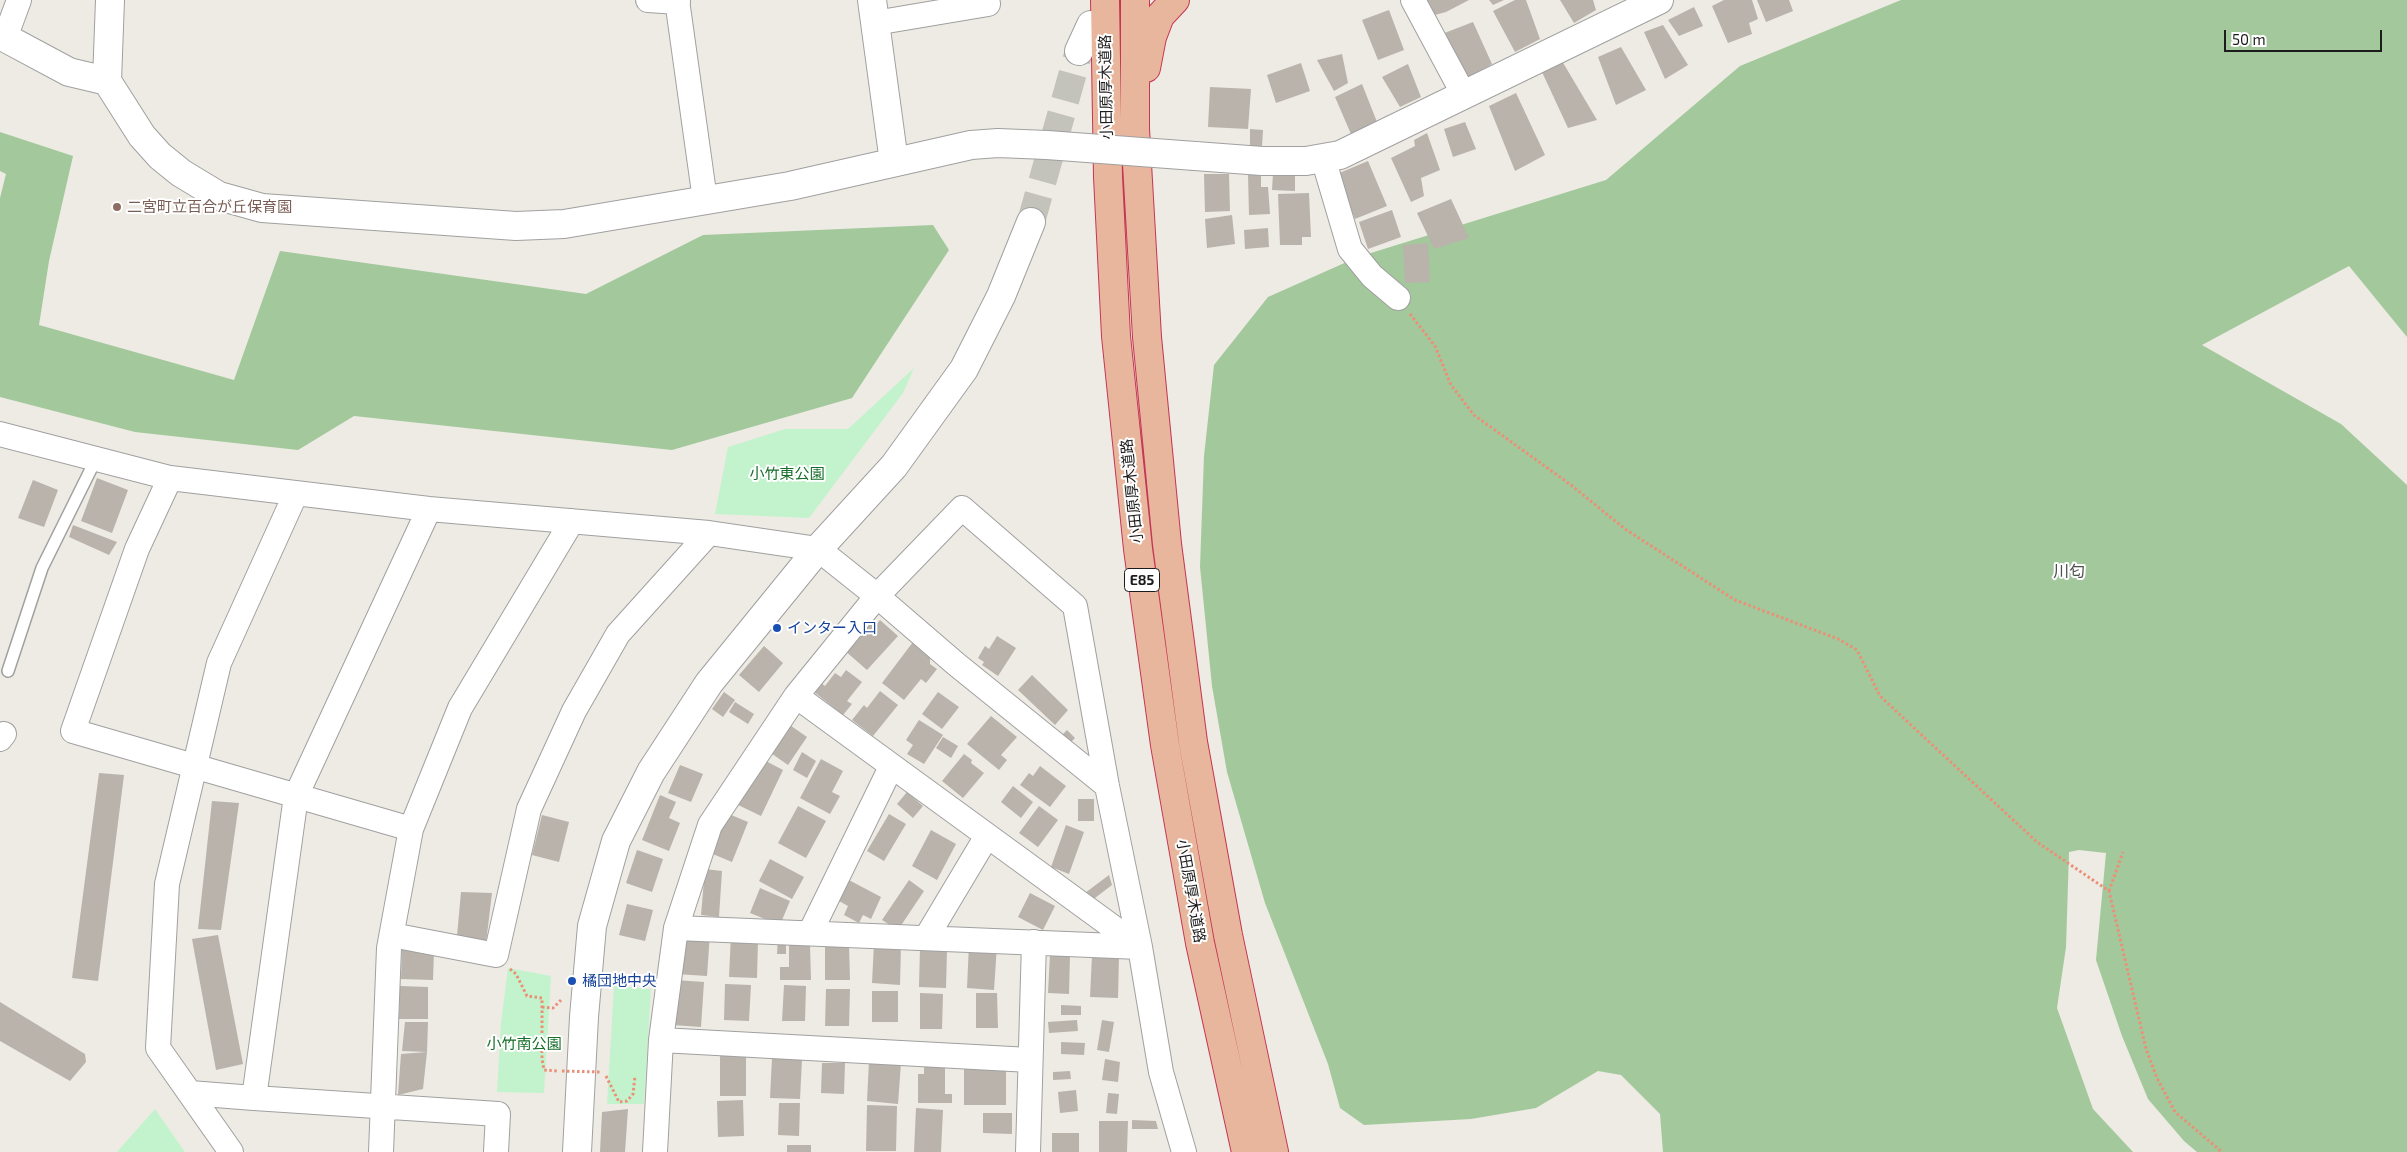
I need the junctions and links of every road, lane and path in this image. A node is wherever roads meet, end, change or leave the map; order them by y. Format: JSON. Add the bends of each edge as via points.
{"nodes":[{"id":1,"x":19,"y":0,"type":"edge"},
{"id":2,"x":110,"y":0,"type":"edge"},
{"id":3,"x":648,"y":0,"type":"edge"},
{"id":4,"x":987,"y":0,"type":"edge"},
{"id":5,"x":1105,"y":0,"type":"edge"},
{"id":6,"x":1136,"y":0,"type":"edge"},
{"id":7,"x":1175,"y":0,"type":"edge"},
{"id":8,"x":1413,"y":0,"type":"edge"},
{"id":9,"x":1659,"y":0,"type":"edge"},
{"id":10,"x":678,"y":1,"type":"edge"},
{"id":11,"x":873,"y":11,"type":"edge"},
{"id":12,"x":1091,"y":25,"type":"dead end"},
{"id":13,"x":2,"y":37,"type":"edge"},
{"id":14,"x":1079,"y":51,"type":"tunnel mouth"},
{"id":15,"x":107,"y":81,"type":"junction"},
{"id":16,"x":1464,"y":95,"type":"junction"},
{"id":17,"x":1136,"y":129,"type":"junction"},
{"id":18,"x":1323,"y":158,"type":"junction"},
{"id":19,"x":894,"y":162,"type":"junction"},
{"id":20,"x":705,"y":200,"type":"junction"},
{"id":21,"x":1031,"y":222,"type":"tunnel mouth"},
{"id":22,"x":1398,"y":298,"type":"joint"},
{"id":23,"x":4,"y":438,"type":"edge"},
{"id":24,"x":96,"y":459,"type":"junction"},
{"id":25,"x":170,"y":478,"type":"junction"},
{"id":26,"x":296,"y":493,"type":"junction"},
{"id":27,"x":429,"y":509,"type":"junction"},
{"id":28,"x":572,"y":521,"type":"junction"},
{"id":29,"x":709,"y":533,"type":"junction"},
{"id":30,"x":818,"y":549,"type":"junction"},
{"id":31,"x":877,"y":596,"type":"junction"},
{"id":32,"x":8,"y":671,"type":"dead end"},
{"id":33,"x":796,"y":696,"type":"junction"},
{"id":34,"x":195,"y":766,"type":"junction"},
{"id":35,"x":891,"y":767,"type":"junction"},
{"id":36,"x":1107,"y":786,"type":"junction"},
{"id":37,"x":296,"y":796,"type":"junction"},
{"id":38,"x":411,"y":829,"type":"junction"},
{"id":39,"x":987,"y":836,"type":"junction"},
{"id":40,"x":2123,"y":852,"type":"dead end"},
{"id":41,"x":2109,"y":891,"type":"junction"},
{"id":42,"x":676,"y":928,"type":"junction"},
{"id":43,"x":810,"y":934,"type":"junction"},
{"id":44,"x":392,"y":935,"type":"junction"},
{"id":45,"x":926,"y":938,"type":"junction"},
{"id":46,"x":1034,"y":942,"type":"junction"},
{"id":47,"x":1140,"y":947,"type":"junction"},
{"id":48,"x":495,"y":954,"type":"junction"},
{"id":49,"x":661,"y":1040,"type":"junction"},
{"id":50,"x":1030,"y":1060,"type":"junction"},
{"id":51,"x":635,"y":1070,"type":"dead end"},
{"id":52,"x":190,"y":1093,"type":"junction"},
{"id":53,"x":254,"y":1098,"type":"junction"},
{"id":54,"x":384,"y":1107,"type":"junction"},
{"id":55,"x":231,"y":1152,"type":"edge"},
{"id":56,"x":381,"y":1152,"type":"edge"},
{"id":57,"x":496,"y":1152,"type":"edge"},
{"id":58,"x":577,"y":1152,"type":"edge"},
{"id":59,"x":656,"y":1152,"type":"edge"},
{"id":60,"x":1028,"y":1152,"type":"edge"},
{"id":61,"x":1184,"y":1152,"type":"edge"},
{"id":62,"x":1246,"y":1152,"type":"edge"},
{"id":63,"x":1274,"y":1152,"type":"edge"},
{"id":64,"x":2222,"y":1152,"type":"edge"}],
"edges":[{"from":1,"to":13,"type":"street"},
{"from":2,"to":15,"type":"street"},
{"from":3,"to":10,"type":"street"},
{"from":4,"to":11,"type":"street","via":[[988,4]]},
{"from":5,"to":62,"type":"highway","name":"小田原厚木道路","number":"E85","via":[[1108,177],[1116,336],[1138,548],[1165,745],[1198,933]]},
{"from":6,"to":17,"type":"highway","name":"小田原厚木道路","number":"E85"},
{"from":7,"to":17,"type":"highway","via":[[1160,16],[1152,37]]},
{"from":8,"to":16,"type":"street"},
{"from":9,"to":16,"type":"street"},
{"from":10,"to":20,"type":"street"},
{"from":11,"to":19,"type":"street"},
{"from":12,"to":14,"type":"street"},
{"from":13,"to":15,"type":"street","via":[[69,72]]},
{"from":15,"to":20,"type":"street","via":[[142,136],[160,156],[219,196],[262,208],[516,226],[564,224]]},
{"from":16,"to":18,"type":"street","via":[[1340,155]]},
{"from":17,"to":63,"type":"highway","name":"小田原厚木道路","number":"E85","via":[[1147,337],[1167,544],[1193,742],[1228,935]]},
{"from":18,"to":19,"type":"street","bridge":true,"via":[[1262,161],[998,143],[971,145]]},
{"from":18,"to":22,"type":"street","via":[[1350,249],[1372,276]]},
{"from":19,"to":20,"type":"street","via":[[790,186]]},
{"from":21,"to":30,"type":"street","via":[[1001,296],[964,368],[894,466]]},
{"from":22,"to":41,"type":"path","via":[[1435,346],[1451,385],[1474,415],[1571,485],[1625,530],[1735,600],[1838,639],[1857,650],[1880,696],[1912,727],[2036,842]]},
{"from":23,"to":24,"type":"street"},
{"from":24,"to":25,"type":"street"},
{"from":24,"to":32,"type":"lane","via":[[42,568]]},
{"from":25,"to":26,"type":"street"},
{"from":25,"to":34,"type":"street","via":[[137,549],[73,731]]},
{"from":26,"to":27,"type":"street"},
{"from":26,"to":34,"type":"street","via":[[219,663]]},
{"from":27,"to":28,"type":"street"},
{"from":27,"to":37,"type":"street"},
{"from":28,"to":29,"type":"street"},
{"from":28,"to":38,"type":"street","via":[[460,708]]},
{"from":29,"to":30,"type":"street"},
{"from":29,"to":48,"type":"street","via":[[618,634],[574,711],[529,809]]},
{"from":30,"to":31,"type":"street"},
{"from":30,"to":58,"type":"street","via":[[709,683],[651,772],[616,842],[592,926]]},
{"from":31,"to":33,"type":"street"},
{"from":31,"to":36,"type":"street"},
{"from":31,"to":36,"type":"street","via":[[962,508],[1075,606]]},
{"from":33,"to":35,"type":"street"},
{"from":33,"to":42,"type":"street","via":[[710,825]]},
{"from":34,"to":37,"type":"street"},
{"from":34,"to":52,"type":"street","via":[[167,884],[158,1048]]},
{"from":35,"to":39,"type":"street"},
{"from":35,"to":43,"type":"street"},
{"from":36,"to":47,"type":"street"},
{"from":37,"to":38,"type":"street"},
{"from":37,"to":53,"type":"street"},
{"from":38,"to":44,"type":"street"},
{"from":39,"to":45,"type":"street"},
{"from":39,"to":47,"type":"street"},
{"from":40,"to":41,"type":"path"},
{"from":41,"to":64,"type":"path","via":[[2146,1049],[2157,1078],[2175,1112]]},
{"from":42,"to":43,"type":"street"},
{"from":42,"to":49,"type":"street"},
{"from":43,"to":45,"type":"street"},
{"from":44,"to":48,"type":"street"},
{"from":44,"to":54,"type":"street"},
{"from":45,"to":46,"type":"street"},
{"from":46,"to":47,"type":"street"},
{"from":46,"to":50,"type":"street"},
{"from":47,"to":61,"type":"street","via":[[1162,1072]]},
{"from":48,"to":51,"type":"path","bridge":true,"via":[[516,974],[527,996],[542,998],[544,1070],[606,1074],[619,1102],[627,1101],[633,1094]]},
{"from":49,"to":50,"type":"street"},
{"from":49,"to":59,"type":"street"},
{"from":50,"to":60,"type":"street"},
{"from":52,"to":53,"type":"street"},
{"from":52,"to":55,"type":"street"},
{"from":53,"to":54,"type":"street"},
{"from":54,"to":56,"type":"street"},
{"from":54,"to":57,"type":"street","via":[[498,1114]]}]}
